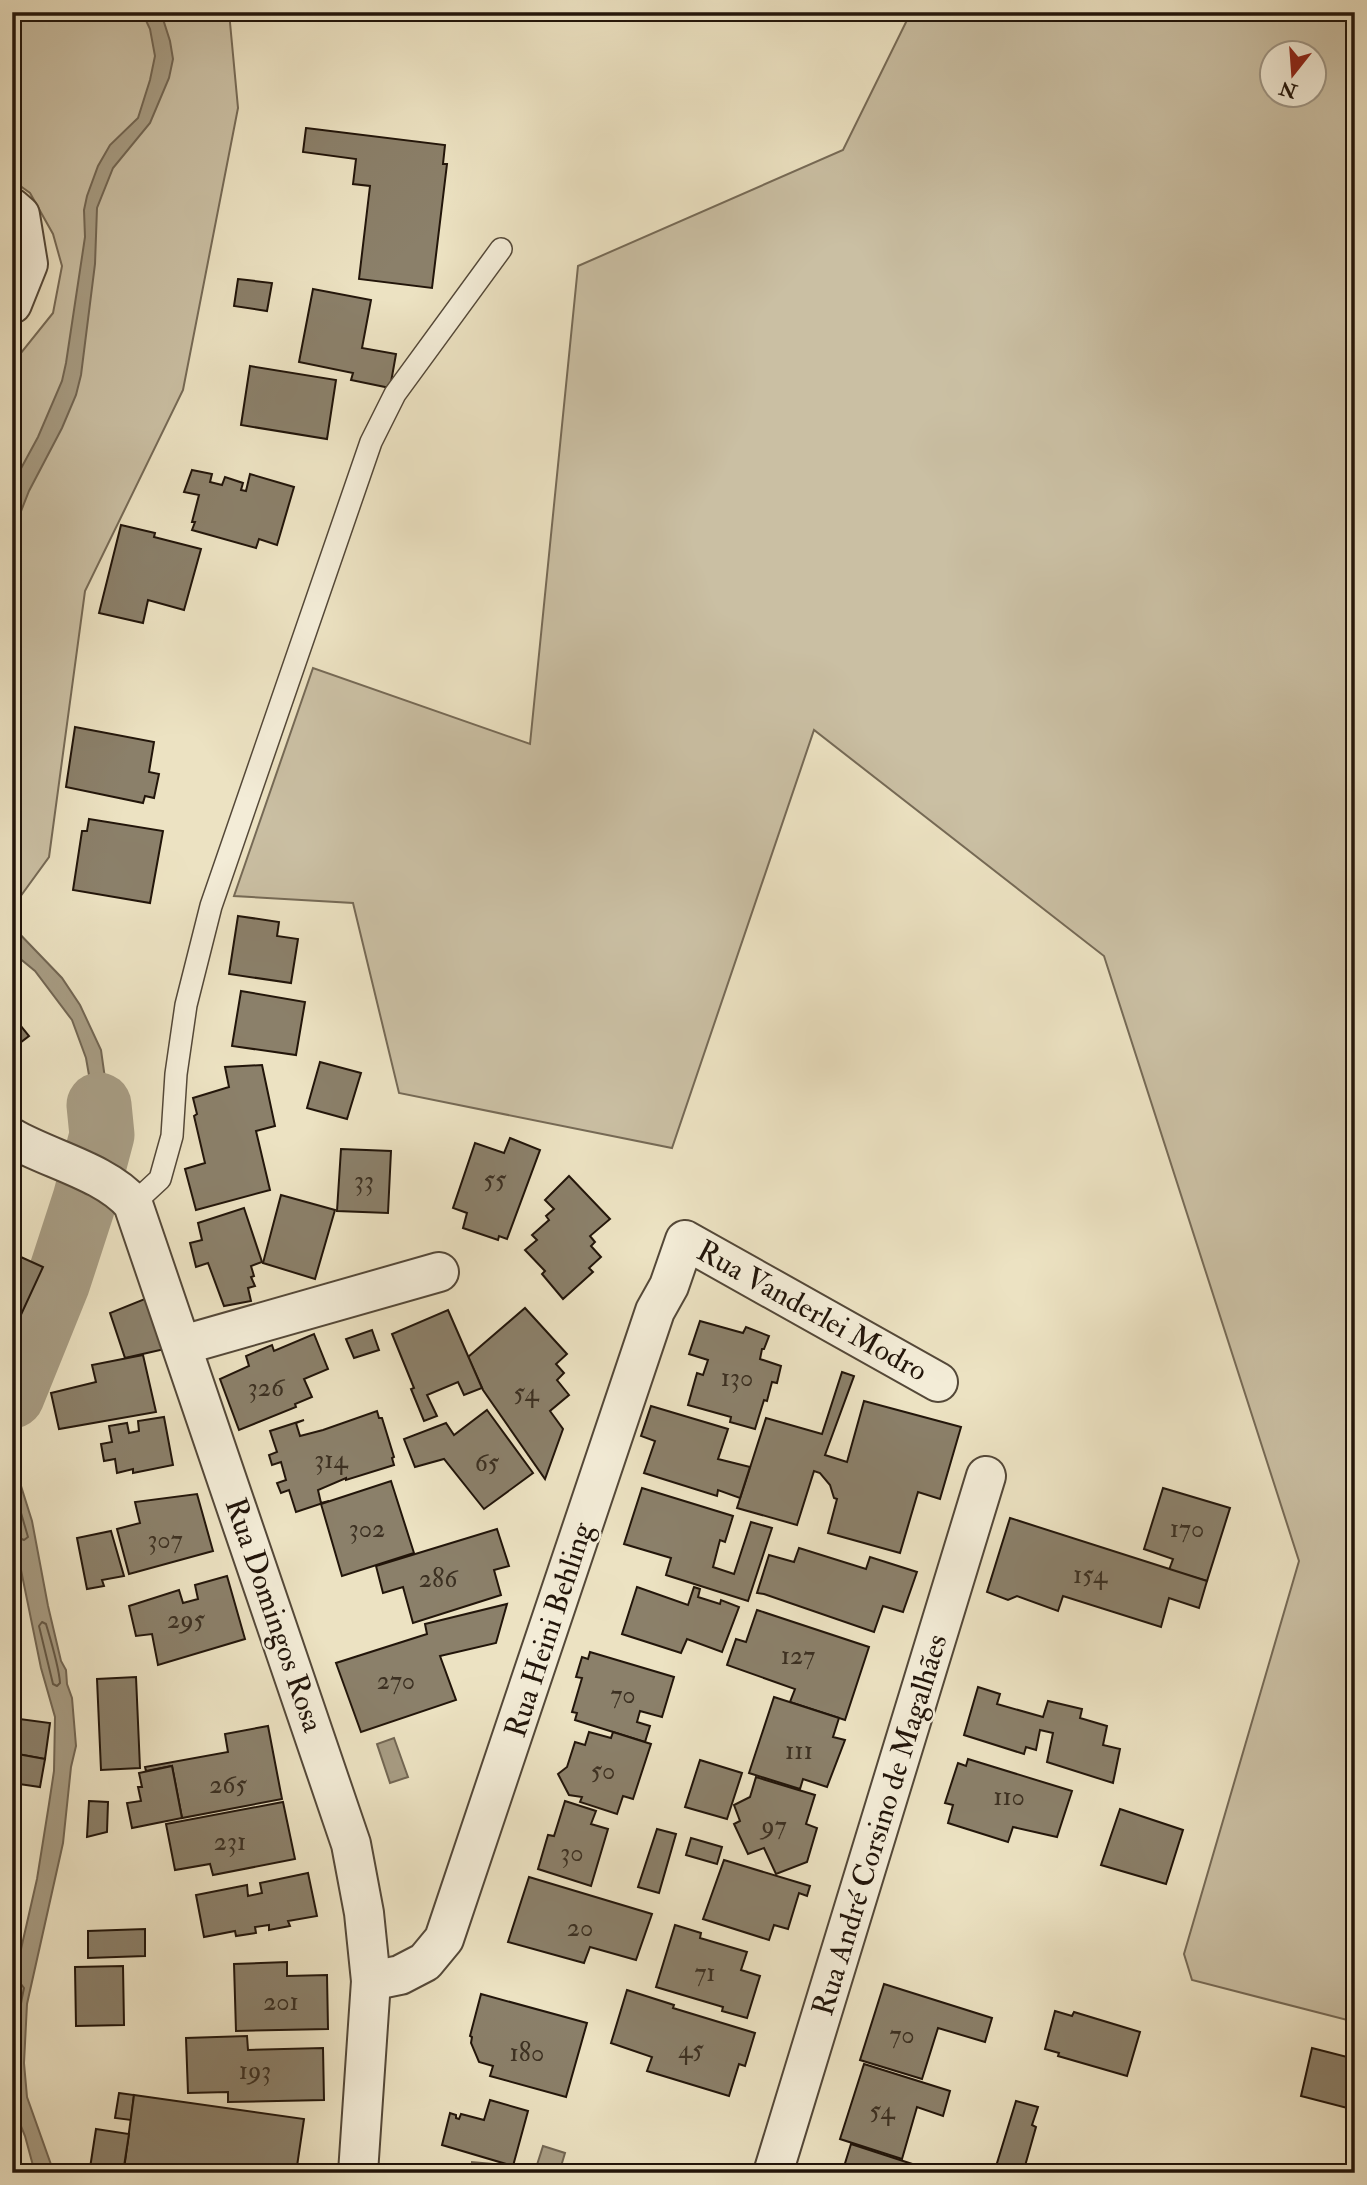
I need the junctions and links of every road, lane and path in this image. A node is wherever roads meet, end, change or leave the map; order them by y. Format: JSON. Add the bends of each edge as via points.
{"nodes":[{"id":1,"x":12,"y":208,"type":"edge"},
{"id":2,"x":501,"y":249,"type":"dead end"},
{"id":3,"x":12,"y":304,"type":"edge"},
{"id":4,"x":12,"y":1138,"type":"edge"},
{"id":5,"x":128,"y":1198,"type":"junction"},
{"id":6,"x":685,"y":1240,"type":"joint"},
{"id":7,"x":439,"y":1272,"type":"dead end"},
{"id":8,"x":183,"y":1345,"type":"junction"},
{"id":9,"x":938,"y":1382,"type":"dead end"},
{"id":10,"x":986,"y":1476,"type":"dead end"},
{"id":11,"x":371,"y":1981,"type":"junction"},
{"id":12,"x":358,"y":2173,"type":"edge"},
{"id":13,"x":773,"y":2173,"type":"edge"}],
"edges":[{"from":1,"to":3,"type":"street","via":[[20,215],[28,264]]},
{"from":2,"to":5,"type":"lane","via":[[395,394],[371,442],[211,906],[186,1005],[172,1136],[160,1179]]},
{"from":4,"to":5,"type":"street","via":[[69,1163]]},
{"from":5,"to":8,"type":"street","name":"Rua Domingos Rosa"},
{"from":6,"to":9,"type":"street","name":"Rua Vanderlei Modro"},
{"from":6,"to":11,"type":"street","name":"Rua Heini Behling","via":[[655,1311],[444,1939],[425,1962],[400,1975]]},
{"from":7,"to":8,"type":"street"},
{"from":8,"to":11,"type":"street","name":"Rua Domingos Rosa","via":[[351,1844],[365,1913]]},
{"from":10,"to":13,"type":"street","name":"Rua André Corsino de Magalhães"},
{"from":11,"to":12,"type":"street","name":"Rua Domingos Rosa"}]}
